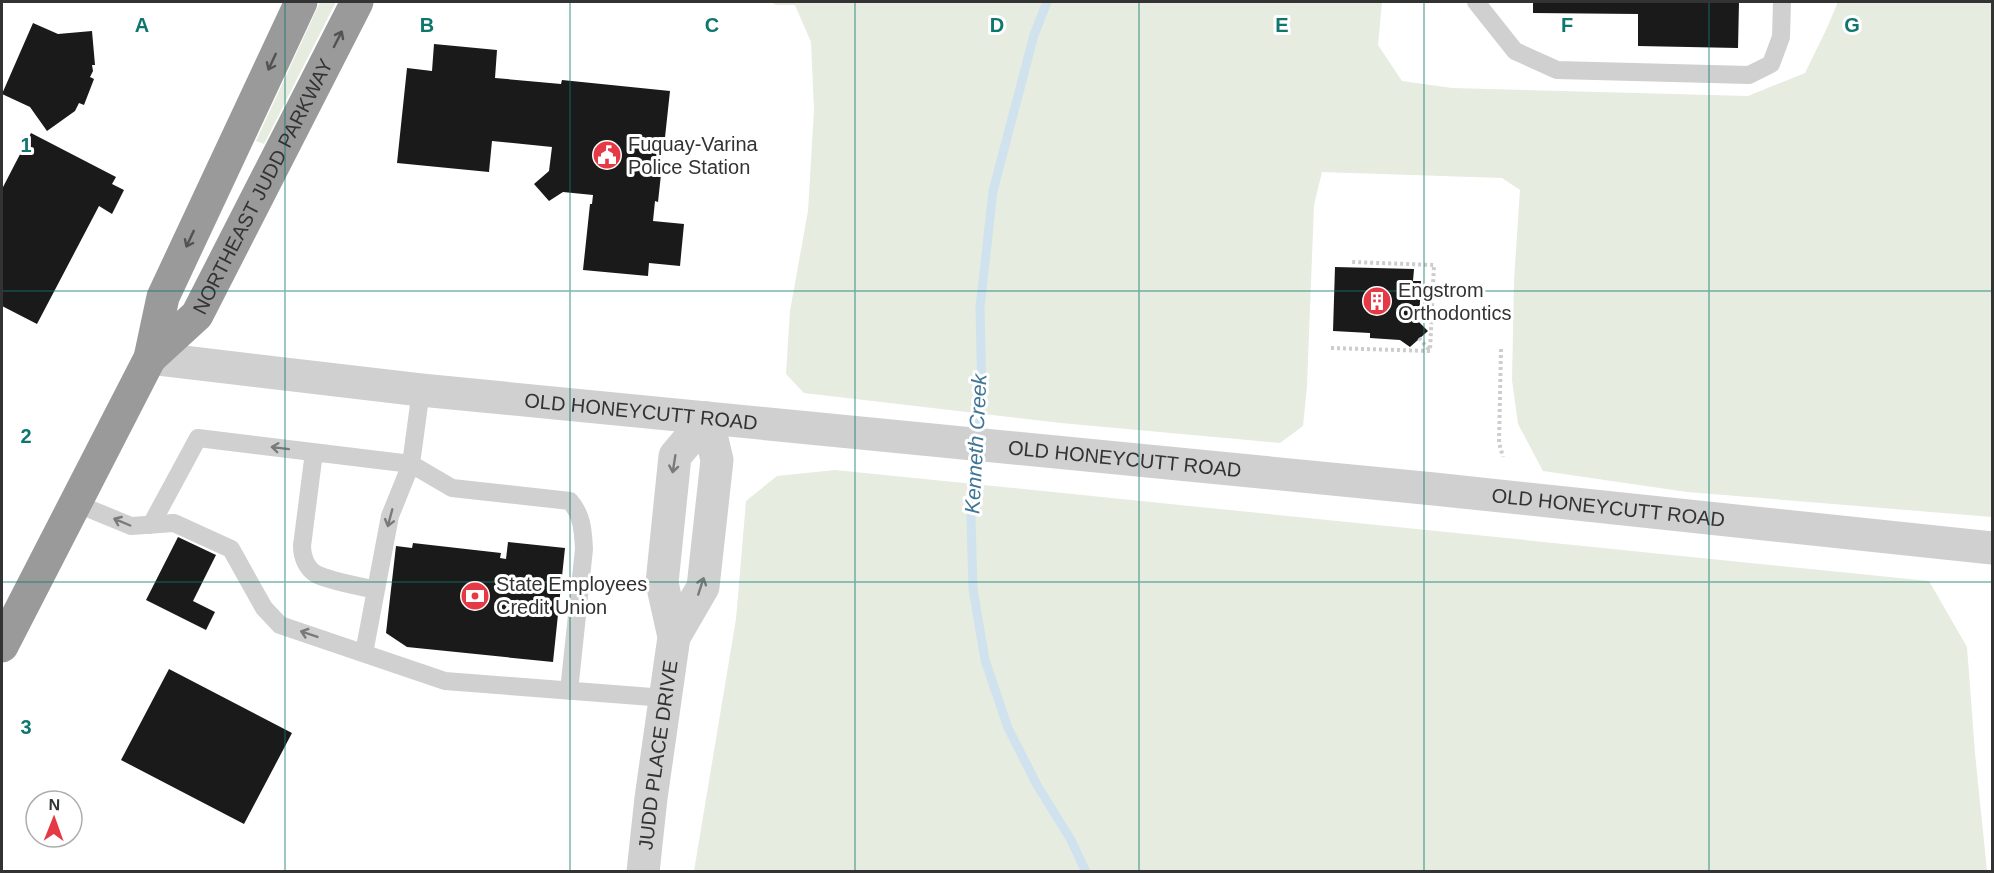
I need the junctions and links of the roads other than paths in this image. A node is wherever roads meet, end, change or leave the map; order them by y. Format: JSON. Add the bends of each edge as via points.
{"nodes":[{"id":1,"x":301,"y":2,"type":"edge"},
{"id":2,"x":357,"y":2,"type":"edge"},
{"id":3,"x":1476,"y":2,"type":"edge"},
{"id":4,"x":1782,"y":2,"type":"edge"},
{"id":5,"x":150,"y":358,"type":"junction"},
{"id":6,"x":421,"y":390,"type":"junction"},
{"id":7,"x":707,"y":418,"type":"junction"},
{"id":8,"x":314,"y":452,"type":"junction"},
{"id":9,"x":411,"y":464,"type":"junction"},
{"id":10,"x":75,"y":503,"type":"junction"},
{"id":11,"x":151,"y":525,"type":"junction"},
{"id":12,"x":1992,"y":548,"type":"edge"},
{"id":13,"x":375,"y":590,"type":"junction"},
{"id":14,"x":2,"y":646,"type":"edge"},
{"id":15,"x":364,"y":653,"type":"junction"},
{"id":16,"x":569,"y":691,"type":"junction"},
{"id":17,"x":665,"y":698,"type":"junction"},
{"id":18,"x":644,"y":872,"type":"edge"}],
"edges":[{"from":1,"to":5,"type":"highway","name":"NORTHEAST JUDD PARKWAY","one_way":true,"via":[[163,297]]},
{"from":5,"to":2,"type":"highway","name":"NORTHEAST JUDD PARKWAY","one_way":true,"via":[[197,315]]},
{"from":3,"to":4,"type":"lane","via":[[1515,51],[1557,70],[1749,75],[1771,64],[1781,37]]},
{"from":5,"to":6,"type":"street","name":"OLD HONEYCUTT ROAD"},
{"from":5,"to":10,"type":"highway","name":"NORTHEAST JUDD PARKWAY"},
{"from":6,"to":7,"type":"street","name":"OLD HONEYCUTT ROAD"},
{"from":6,"to":9,"type":"lane"},
{"from":7,"to":12,"type":"street","name":"OLD HONEYCUTT ROAD"},
{"from":7,"to":17,"type":"street","name":"JUDD PLACE DRIVE","via":[[717,460],[703,587],[674,637]]},
{"from":8,"to":9,"type":"lane"},
{"from":8,"to":11,"type":"lane","one_way":true,"via":[[198,438]]},
{"from":8,"to":13,"type":"lane","via":[[302,555],[315,573]]},
{"from":9,"to":13,"type":"lane","one_way":true,"via":[[390,516]]},
{"from":9,"to":16,"type":"lane","via":[[452,488],[570,501],[577,509],[583,525],[584,549]]},
{"from":11,"to":10,"type":"lane","one_way":true,"via":[[130,526]]},
{"from":10,"to":14,"type":"highway","name":"NORTHEAST JUDD PARKWAY"},
{"from":15,"to":11,"type":"lane","one_way":true,"via":[[280,625],[264,608],[231,549],[174,523]]},
{"from":13,"to":15,"type":"lane"},
{"from":15,"to":16,"type":"lane","via":[[445,681]]},
{"from":16,"to":17,"type":"lane"},
{"from":17,"to":18,"type":"street","name":"JUDD PLACE DRIVE"}]}
